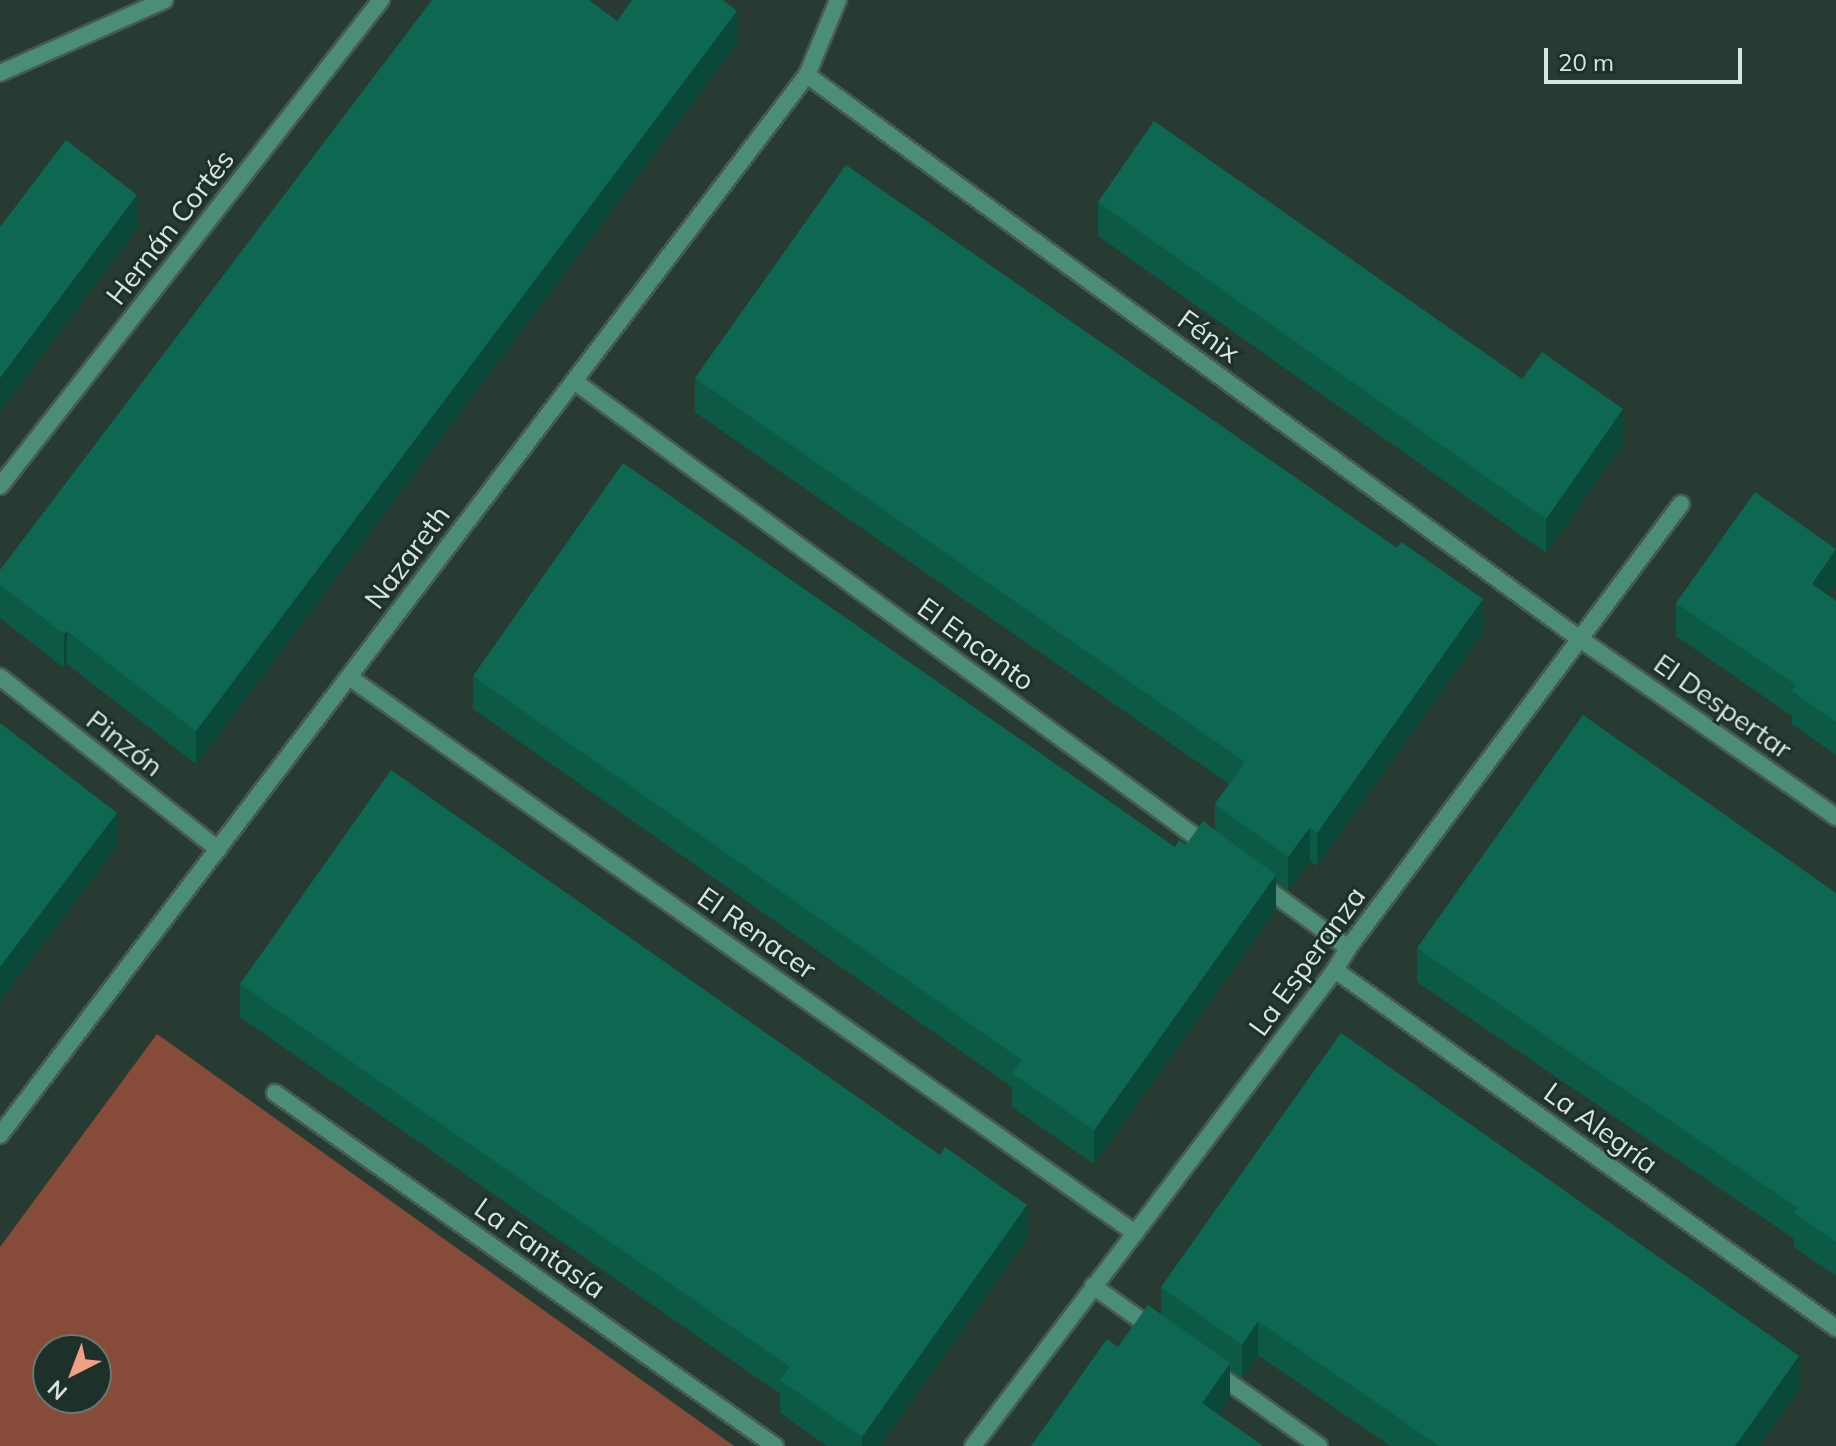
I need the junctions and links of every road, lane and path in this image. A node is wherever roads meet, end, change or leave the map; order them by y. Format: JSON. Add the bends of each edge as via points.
{"nodes":[{"id":1,"x":165,"y":0,"type":"edge"},
{"id":2,"x":381,"y":0,"type":"edge"},
{"id":3,"x":838,"y":0,"type":"edge"},
{"id":4,"x":0,"y":73,"type":"edge"},
{"id":5,"x":807,"y":75,"type":"junction"},
{"id":6,"x":574,"y":381,"type":"junction"},
{"id":7,"x":0,"y":486,"type":"edge"},
{"id":8,"x":1681,"y":504,"type":"dead end"},
{"id":9,"x":1580,"y":639,"type":"junction"},
{"id":10,"x":0,"y":677,"type":"edge"},
{"id":11,"x":349,"y":677,"type":"junction"},
{"id":12,"x":1836,"y":817,"type":"edge"},
{"id":13,"x":218,"y":849,"type":"junction"},
{"id":14,"x":1219,"y":854,"type":"edge"},
{"id":15,"x":1244,"y":873,"type":"edge"},
{"id":16,"x":1348,"y":948,"type":"junction"},
{"id":17,"x":1335,"y":970,"type":"junction"},
{"id":18,"x":275,"y":1093,"type":"dead end"},
{"id":19,"x":0,"y":1135,"type":"edge"},
{"id":20,"x":1135,"y":1233,"type":"junction"},
{"id":21,"x":1093,"y":1286,"type":"junction"},
{"id":22,"x":1836,"y":1328,"type":"edge"},
{"id":23,"x":1169,"y":1339,"type":"edge"},
{"id":24,"x":1194,"y":1357,"type":"edge"},
{"id":25,"x":775,"y":1446,"type":"edge"},
{"id":26,"x":973,"y":1446,"type":"edge"},
{"id":27,"x":1319,"y":1446,"type":"edge"}],
"edges":[{"from":1,"to":4,"type":"street"},
{"from":2,"to":7,"type":"street","name":"Hernán Cortés"},
{"from":3,"to":5,"type":"street","name":"Nazareth"},
{"from":5,"to":6,"type":"street","name":"Nazareth"},
{"from":5,"to":9,"type":"street","name":"Fénix"},
{"from":6,"to":11,"type":"street","name":"Nazareth"},
{"from":6,"to":14,"type":"street","name":"El Encanto"},
{"from":8,"to":9,"type":"street","name":"La Esperanza"},
{"from":9,"to":12,"type":"street","name":"El Despertar"},
{"from":9,"to":16,"type":"street","name":"La Esperanza"},
{"from":10,"to":13,"type":"street","name":"Pinzón"},
{"from":11,"to":13,"type":"street","name":"Nazareth"},
{"from":11,"to":20,"type":"street","name":"El Renacer"},
{"from":13,"to":19,"type":"street","name":"Nazareth"},
{"from":15,"to":16,"type":"street"},
{"from":16,"to":17,"type":"street","name":"La Esperanza"},
{"from":17,"to":20,"type":"street","name":"La Esperanza"},
{"from":17,"to":22,"type":"street","name":"La Alegría"},
{"from":18,"to":25,"type":"street","name":"La Fantasía"},
{"from":20,"to":21,"type":"street","name":"La Esperanza"},
{"from":21,"to":23,"type":"street"},
{"from":21,"to":26,"type":"street","name":"La Esperanza"},
{"from":24,"to":27,"type":"street"}]}
